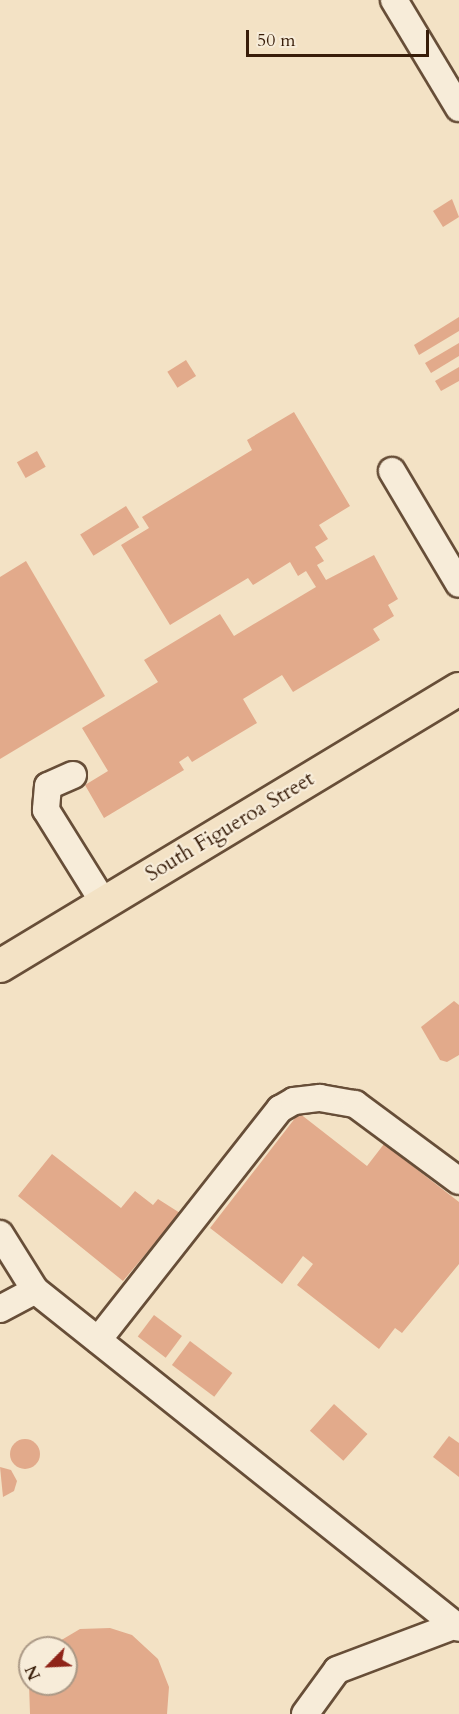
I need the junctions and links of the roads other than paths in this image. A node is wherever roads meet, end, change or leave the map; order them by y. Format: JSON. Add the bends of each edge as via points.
{"nodes":[{"id":1,"x":394,"y":0,"type":"edge"},
{"id":2,"x":459,"y":108,"type":"edge"},
{"id":3,"x":392,"y":471,"type":"dead end"},
{"id":4,"x":459,"y":584,"type":"edge"},
{"id":5,"x":459,"y":689,"type":"edge"},
{"id":6,"x":73,"y":775,"type":"dead end"},
{"id":7,"x":104,"y":903,"type":"junction"},
{"id":8,"x":0,"y":966,"type":"edge"},
{"id":9,"x":459,"y":1181,"type":"edge"},
{"id":10,"x":0,"y":1234,"type":"edge"},
{"id":11,"x":34,"y":1290,"type":"junction"},
{"id":12,"x":0,"y":1309,"type":"edge"},
{"id":13,"x":98,"y":1340,"type":"junction"},
{"id":14,"x":457,"y":1626,"type":"edge"},
{"id":15,"x":305,"y":1714,"type":"edge"}],
"edges":[{"from":1,"to":2,"type":"lane"},
{"from":3,"to":4,"type":"lane"},
{"from":5,"to":7,"type":"main road","name":"South Figueroa Street"},
{"from":6,"to":7,"type":"lane","via":[[48,786],[45,810]]},
{"from":7,"to":8,"type":"main road","name":"South Figueroa Street"},
{"from":9,"to":13,"type":"lane","via":[[355,1104],[320,1098],[294,1101],[280,1109]]},
{"from":10,"to":11,"type":"lane"},
{"from":11,"to":12,"type":"lane"},
{"from":11,"to":13,"type":"lane"},
{"from":13,"to":14,"type":"lane"},
{"from":14,"to":15,"type":"lane","via":[[337,1670]]}]}
